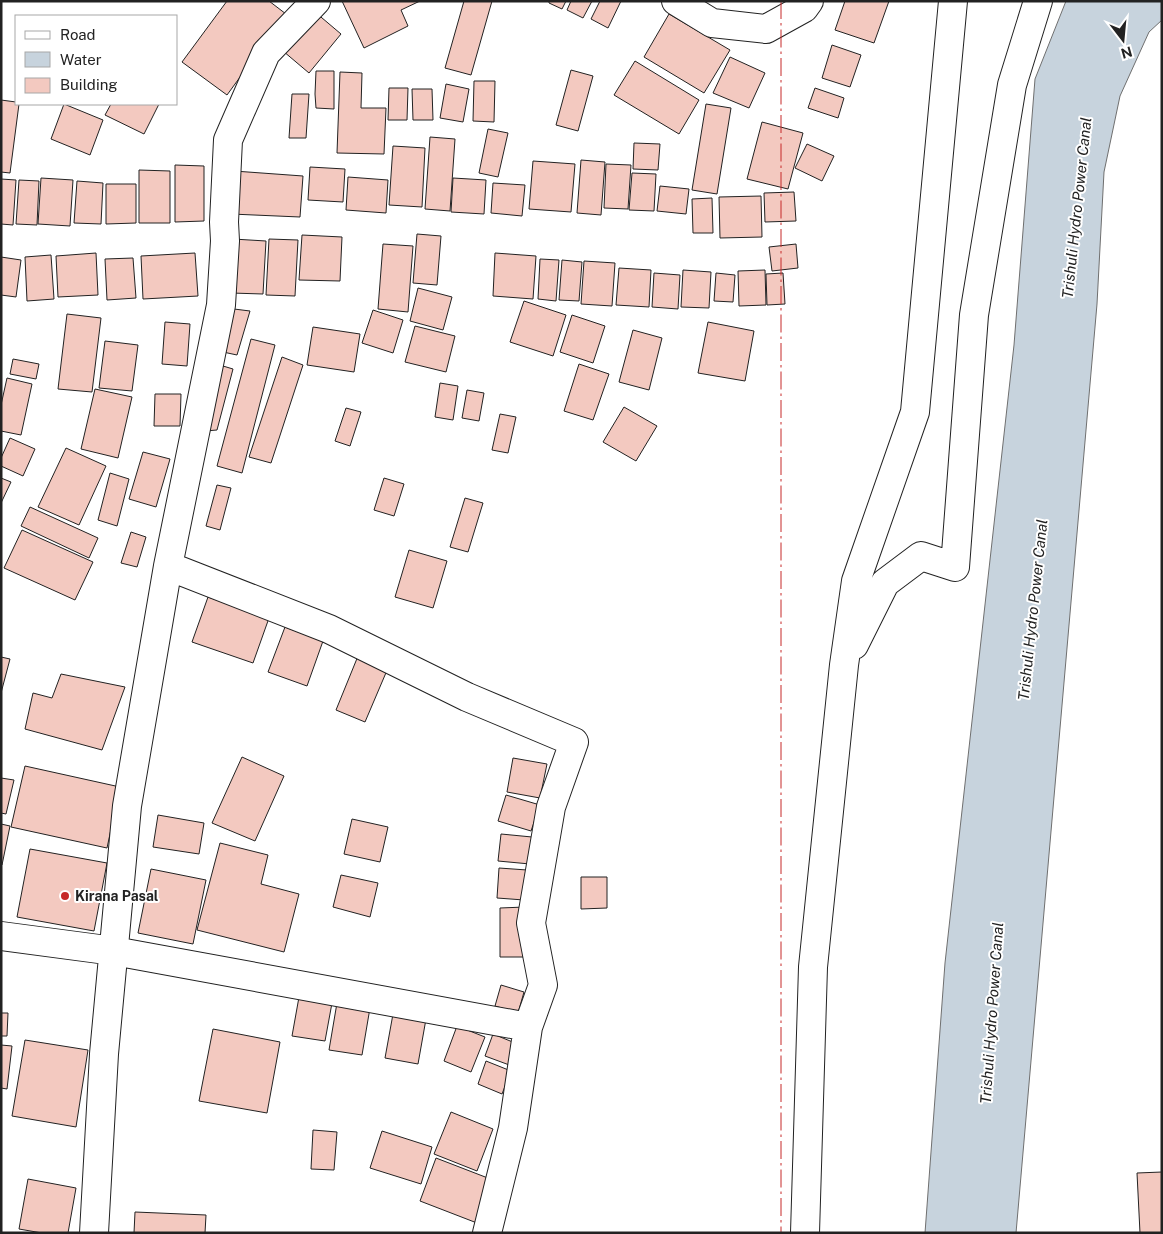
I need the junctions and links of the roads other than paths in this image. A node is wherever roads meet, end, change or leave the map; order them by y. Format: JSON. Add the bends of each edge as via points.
{"nodes":[{"id":1,"x":316,"y":1,"type":"edge"},
{"id":2,"x":676,"y":1,"type":"edge"},
{"id":3,"x":809,"y":1,"type":"edge"},
{"id":4,"x":953,"y":1,"type":"edge"},
{"id":5,"x":1038,"y":1,"type":"edge"},
{"id":6,"x":168,"y":566,"type":"junction"},
{"id":7,"x":844,"y":665,"type":"junction"},
{"id":8,"x":1,"y":936,"type":"edge"},
{"id":9,"x":114,"y":950,"type":"junction"},
{"id":10,"x":528,"y":1027,"type":"junction"},
{"id":11,"x":94,"y":1233,"type":"edge"},
{"id":12,"x":487,"y":1233,"type":"edge"},
{"id":13,"x":805,"y":1233,"type":"edge"}],
"edges":[{"from":1,"to":6,"type":"street","via":[[266,53],[228,140],[221,305]]},
{"from":2,"to":3,"type":"street","via":[[712,23],[766,29],[804,8]]},
{"from":4,"to":7,"type":"street","via":[[915,412],[856,581]]},
{"from":5,"to":7,"type":"street","via":[[1012,85],[974,315],[955,567],[921,556],[885,583]]},
{"from":6,"to":9,"type":"street","via":[[127,806]]},
{"from":6,"to":10,"type":"street","via":[[329,629],[467,697],[574,742],[551,807],[531,923],[543,985]]},
{"from":7,"to":13,"type":"street","via":[[813,967]]},
{"from":8,"to":9,"type":"street"},
{"from":9,"to":10,"type":"street"},
{"from":9,"to":11,"type":"street","via":[[104,1054]]},
{"from":10,"to":12,"type":"street","via":[[513,1128]]}]}
